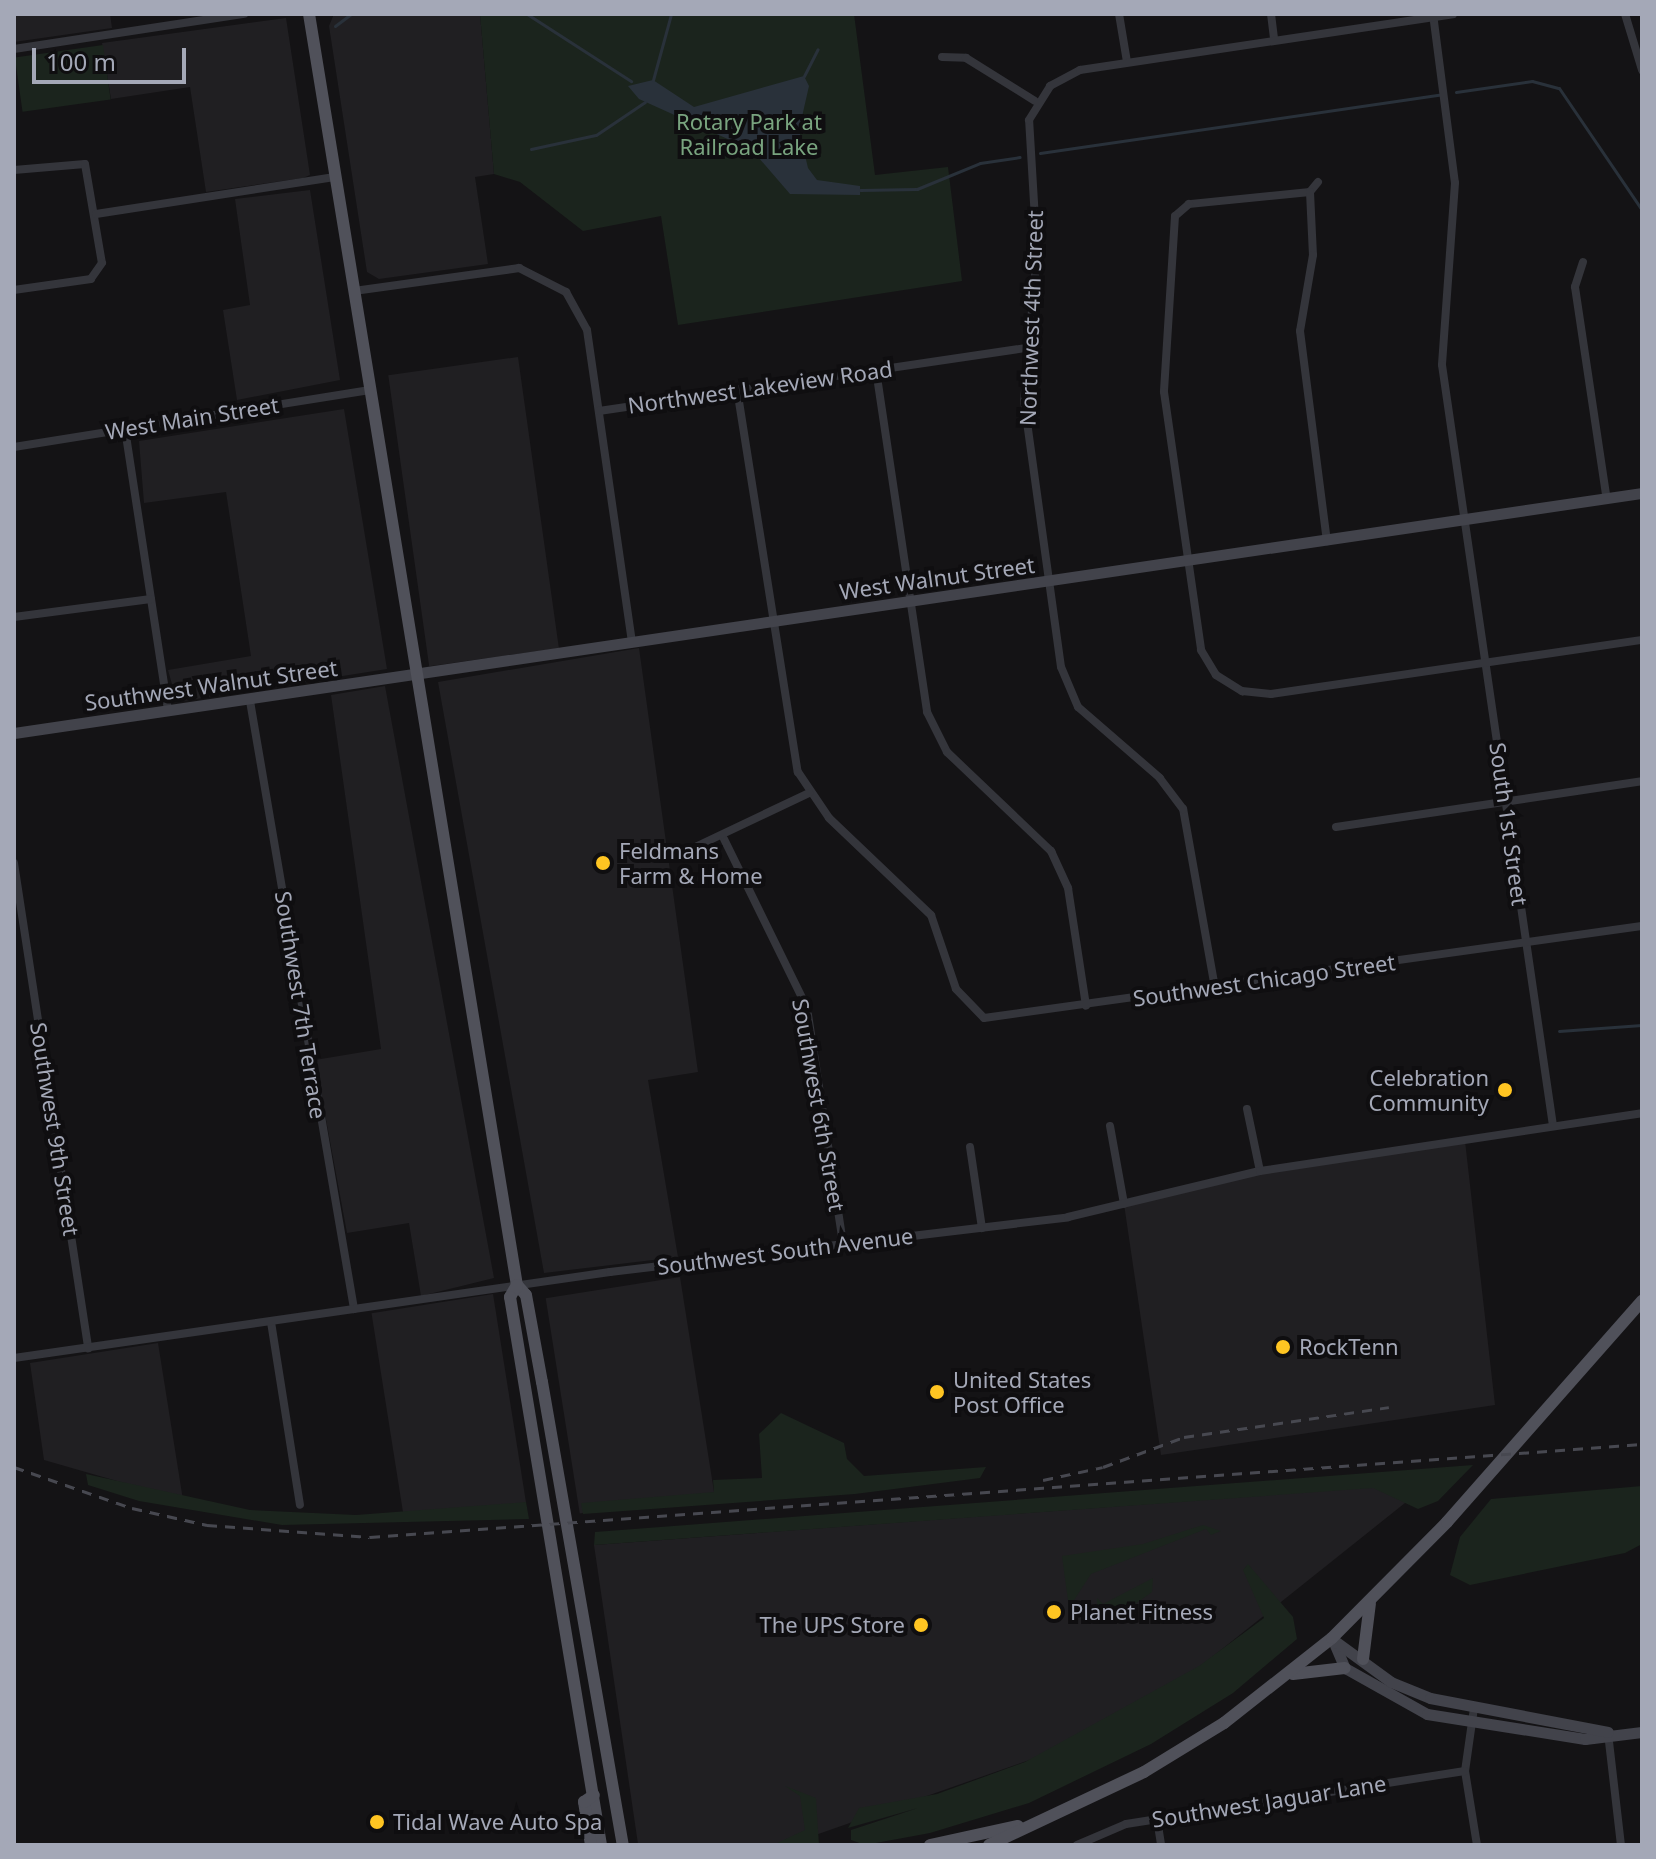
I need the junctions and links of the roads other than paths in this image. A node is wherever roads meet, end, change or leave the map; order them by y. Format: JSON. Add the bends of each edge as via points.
{"nodes":[{"id":1,"x":244,"y":14,"type":"edge"},
{"id":2,"x":309,"y":14,"type":"edge"},
{"id":3,"x":1119,"y":14,"type":"edge"},
{"id":4,"x":1271,"y":14,"type":"edge"},
{"id":5,"x":1453,"y":14,"type":"edge"},
{"id":6,"x":1625,"y":14,"type":"edge"},
{"id":7,"x":1433,"y":15,"type":"edge"},
{"id":8,"x":1274,"y":39,"type":"junction"},
{"id":9,"x":14,"y":49,"type":"edge"},
{"id":10,"x":942,"y":57,"type":"dead end"},
{"id":11,"x":1127,"y":62,"type":"junction"},
{"id":12,"x":1642,"y":70,"type":"edge"},
{"id":13,"x":1035,"y":101,"type":"junction"},
{"id":14,"x":14,"y":170,"type":"edge"},
{"id":15,"x":336,"y":177,"type":"junction"},
{"id":16,"x":1318,"y":182,"type":"dead end"},
{"id":17,"x":1310,"y":192,"type":"junction"},
{"id":18,"x":96,"y":214,"type":"junction"},
{"id":19,"x":1583,"y":262,"type":"dead end"},
{"id":20,"x":14,"y":290,"type":"edge"},
{"id":21,"x":354,"y":291,"type":"junction"},
{"id":22,"x":1026,"y":348,"type":"junction"},
{"id":23,"x":876,"y":370,"type":"junction"},
{"id":24,"x":737,"y":389,"type":"junction"},
{"id":25,"x":371,"y":390,"type":"junction"},
{"id":26,"x":599,"y":411,"type":"junction"},
{"id":27,"x":125,"y":429,"type":"junction"},
{"id":28,"x":14,"y":447,"type":"edge"},
{"id":29,"x":1642,"y":493,"type":"edge"},
{"id":30,"x":1607,"y":501,"type":"junction"},
{"id":31,"x":1465,"y":521,"type":"junction"},
{"id":32,"x":1327,"y":541,"type":"junction"},
{"id":33,"x":1187,"y":562,"type":"junction"},
{"id":34,"x":1049,"y":582,"type":"junction"},
{"id":35,"x":151,"y":599,"type":"junction"},
{"id":36,"x":911,"y":602,"type":"junction"},
{"id":37,"x":14,"y":617,"type":"edge"},
{"id":38,"x":771,"y":624,"type":"junction"},
{"id":39,"x":1642,"y":640,"type":"edge"},
{"id":40,"x":632,"y":643,"type":"junction"},
{"id":41,"x":1486,"y":662,"type":"junction"},
{"id":42,"x":414,"y":677,"type":"junction"},
{"id":43,"x":250,"y":701,"type":"junction"},
{"id":44,"x":168,"y":711,"type":"junction"},
{"id":45,"x":14,"y":733,"type":"edge"},
{"id":46,"x":1642,"y":781,"type":"edge"},
{"id":47,"x":809,"y":793,"type":"junction"},
{"id":48,"x":1506,"y":801,"type":"junction"},
{"id":49,"x":1336,"y":827,"type":"dead end"},
{"id":50,"x":724,"y":839,"type":"junction"},
{"id":51,"x":672,"y":858,"type":"dead end"},
{"id":52,"x":14,"y":863,"type":"edge"},
{"id":53,"x":1642,"y":926,"type":"edge"},
{"id":54,"x":1526,"y":942,"type":"junction"},
{"id":55,"x":1215,"y":988,"type":"junction"},
{"id":56,"x":1086,"y":1006,"type":"junction"},
{"id":57,"x":1247,"y":1109,"type":"dead end"},
{"id":58,"x":1642,"y":1113,"type":"edge"},
{"id":59,"x":1110,"y":1126,"type":"dead end"},
{"id":60,"x":1553,"y":1126,"type":"junction"},
{"id":61,"x":970,"y":1147,"type":"dead end"},
{"id":62,"x":1260,"y":1171,"type":"junction"},
{"id":63,"x":1124,"y":1204,"type":"junction"},
{"id":64,"x":982,"y":1228,"type":"junction"},
{"id":65,"x":843,"y":1244,"type":"junction"},
{"id":66,"x":517,"y":1285,"type":"junction"},
{"id":67,"x":1642,"y":1301,"type":"edge"},
{"id":68,"x":354,"y":1309,"type":"junction"},
{"id":69,"x":271,"y":1322,"type":"junction"},
{"id":70,"x":88,"y":1348,"type":"junction"},
{"id":71,"x":14,"y":1358,"type":"edge"},
{"id":72,"x":300,"y":1505,"type":"dead end"},
{"id":73,"x":1372,"y":1598,"type":"junction"},
{"id":74,"x":1332,"y":1638,"type":"junction"},
{"id":75,"x":1363,"y":1659,"type":"junction"},
{"id":76,"x":1345,"y":1668,"type":"junction"},
{"id":77,"x":1279,"y":1680,"type":"junction"},
{"id":78,"x":1474,"y":1708,"type":"junction"},
{"id":79,"x":1472,"y":1724,"type":"junction"},
{"id":80,"x":1608,"y":1732,"type":"junction"},
{"id":81,"x":1642,"y":1732,"type":"edge"},
{"id":82,"x":1465,"y":1771,"type":"junction"},
{"id":83,"x":594,"y":1795,"type":"junction"},
{"id":84,"x":1157,"y":1819,"type":"junction"},
{"id":85,"x":1045,"y":1820,"type":"junction"},
{"id":86,"x":591,"y":1845,"type":"edge"},
{"id":87,"x":601,"y":1845,"type":"edge"},
{"id":88,"x":623,"y":1845,"type":"edge"},
{"id":89,"x":930,"y":1845,"type":"edge"},
{"id":90,"x":989,"y":1845,"type":"edge"},
{"id":91,"x":1077,"y":1845,"type":"edge"},
{"id":92,"x":1161,"y":1845,"type":"edge"},
{"id":93,"x":1477,"y":1845,"type":"edge"},
{"id":94,"x":1621,"y":1845,"type":"edge"}],
"edges":[{"from":1,"to":9,"type":"street"},
{"from":2,"to":15,"type":"main road"},
{"from":3,"to":11,"type":"street"},
{"from":4,"to":8,"type":"street"},
{"from":5,"to":7,"type":"street"},
{"from":6,"to":12,"type":"street"},
{"from":7,"to":8,"type":"street"},
{"from":7,"to":31,"type":"street","name":"South 1st Street","via":[[1455,183],[1442,365]]},
{"from":8,"to":11,"type":"street"},
{"from":10,"to":13,"type":"street","via":[[966,58]]},
{"from":11,"to":13,"type":"street","via":[[1065,75]]},
{"from":13,"to":22,"type":"street","name":"Northwest 4th Street","via":[[1027,139],[1037,253]]},
{"from":14,"to":18,"type":"street","via":[[85,164]]},
{"from":15,"to":18,"type":"street"},
{"from":15,"to":21,"type":"main road"},
{"from":16,"to":17,"type":"street"},
{"from":17,"to":32,"type":"street","via":[[1313,255],[1300,331]]},
{"from":17,"to":33,"type":"street","via":[[1178,208],[1163,373]]},
{"from":18,"to":20,"type":"street","via":[[99,274]]},
{"from":19,"to":30,"type":"street","via":[[1575,287]]},
{"from":21,"to":25,"type":"main road"},
{"from":21,"to":26,"type":"street","name":"Northwest Lakeview Road","via":[[497,269],[534,272],[579,308]]},
{"from":22,"to":23,"type":"street","name":"Northwest Lakeview Road"},
{"from":22,"to":34,"type":"street","name":"Northwest 4th Street","via":[[1026,425]]},
{"from":23,"to":24,"type":"street","name":"Northwest Lakeview Road"},
{"from":23,"to":36,"type":"street"},
{"from":24,"to":26,"type":"street","name":"Northwest Lakeview Road"},
{"from":24,"to":38,"type":"street"},
{"from":25,"to":27,"type":"street","name":"West Main Street"},
{"from":25,"to":42,"type":"main road"},
{"from":26,"to":40,"type":"street"},
{"from":27,"to":28,"type":"street","name":"West Main Street"},
{"from":27,"to":35,"type":"street"},
{"from":29,"to":30,"type":"street","name":"West Walnut Street"},
{"from":30,"to":31,"type":"street","name":"West Walnut Street"},
{"from":31,"to":32,"type":"street","name":"West Walnut Street"},
{"from":31,"to":41,"type":"street","name":"South 1st Street"},
{"from":32,"to":33,"type":"street","name":"West Walnut Street"},
{"from":33,"to":34,"type":"street","name":"West Walnut Street"},
{"from":33,"to":41,"type":"street","via":[[1201,650],[1216,675],[1242,691],[1271,694]]},
{"from":34,"to":36,"type":"street","name":"West Walnut Street"},
{"from":34,"to":55,"type":"street","name":"Northwest 4th Street","via":[[1061,667],[1078,707],[1160,778],[1183,809]]},
{"from":35,"to":37,"type":"street"},
{"from":35,"to":44,"type":"street"},
{"from":36,"to":38,"type":"street","name":"West Walnut Street"},
{"from":36,"to":56,"type":"street","via":[[936,733],[1051,851],[1068,888]]},
{"from":38,"to":40,"type":"street","name":"West Walnut Street"},
{"from":38,"to":47,"type":"street","via":[[787,735]]},
{"from":39,"to":41,"type":"street"},
{"from":40,"to":42,"type":"street","name":"West Walnut Street"},
{"from":41,"to":48,"type":"street","name":"South 1st Street"},
{"from":42,"to":43,"type":"street","name":"Southwest Walnut Street"},
{"from":42,"to":66,"type":"main road"},
{"from":43,"to":44,"type":"street","name":"Southwest Walnut Street"},
{"from":43,"to":68,"type":"street","name":"Southwest 7th Terrace"},
{"from":44,"to":45,"type":"street","name":"Southwest Walnut Street"},
{"from":46,"to":48,"type":"street"},
{"from":47,"to":50,"type":"street"},
{"from":47,"to":56,"type":"street","name":"Southwest Chicago Street","via":[[931,915],[967,1006],[1002,1019]]},
{"from":48,"to":49,"type":"street"},
{"from":48,"to":54,"type":"street","name":"South 1st Street"},
{"from":50,"to":51,"type":"street"},
{"from":50,"to":65,"type":"street","name":"Southwest 6th Street","via":[[807,1008]]},
{"from":52,"to":70,"type":"street","name":"Southwest 9th Street"},
{"from":53,"to":54,"type":"street","name":"Southwest Chicago Street"},
{"from":54,"to":55,"type":"street","name":"Southwest Chicago Street"},
{"from":54,"to":60,"type":"street","name":"South 1st Street"},
{"from":55,"to":56,"type":"street","name":"Southwest Chicago Street"},
{"from":57,"to":62,"type":"street"},
{"from":58,"to":60,"type":"street","name":"Southwest South Avenue"},
{"from":59,"to":63,"type":"street"},
{"from":60,"to":62,"type":"street","name":"Southwest South Avenue"},
{"from":61,"to":64,"type":"street"},
{"from":62,"to":63,"type":"street","name":"Southwest South Avenue"},
{"from":63,"to":64,"type":"street","name":"Southwest South Avenue"},
{"from":64,"to":65,"type":"street","name":"Southwest South Avenue"},
{"from":65,"to":66,"type":"street","name":"Southwest South Avenue"},
{"from":66,"to":68,"type":"street","name":"Southwest South Avenue"},
{"from":66,"to":83,"type":"main road","via":[[510,1297]]},
{"from":66,"to":88,"type":"main road","via":[[526,1295]]},
{"from":67,"to":73,"type":"main road"},
{"from":68,"to":69,"type":"street","name":"Southwest South Avenue"},
{"from":69,"to":70,"type":"street","name":"Southwest South Avenue"},
{"from":69,"to":72,"type":"street"},
{"from":70,"to":71,"type":"street","name":"Southwest South Avenue"},
{"from":73,"to":74,"type":"main road"},
{"from":73,"to":75,"type":"main road","via":[[1361,1628]]},
{"from":74,"to":75,"type":"street"},
{"from":74,"to":76,"type":"street"},
{"from":74,"to":77,"type":"main road"},
{"from":75,"to":78,"type":"street","via":[[1391,1682]]},
{"from":76,"to":77,"type":"main road","via":[[1325,1666]]},
{"from":76,"to":79,"type":"street","via":[[1396,1703]]},
{"from":77,"to":85,"type":"main road","via":[[1144,1772]]},
{"from":78,"to":79,"type":"street"},
{"from":78,"to":80,"type":"street"},
{"from":79,"to":80,"type":"street","via":[[1585,1739]]},
{"from":79,"to":82,"type":"street"},
{"from":80,"to":81,"type":"street"},
{"from":80,"to":94,"type":"street"},
{"from":82,"to":84,"type":"street","name":"Southwest Jaguar Lane"},
{"from":82,"to":93,"type":"street"},
{"from":83,"to":86,"type":"main road","via":[[584,1802]]},
{"from":83,"to":87,"type":"main road"},
{"from":84,"to":91,"type":"street","name":"Southwest Jaguar Lane"},
{"from":84,"to":92,"type":"street"},
{"from":85,"to":89,"type":"main road"},
{"from":85,"to":90,"type":"main road"}]}
